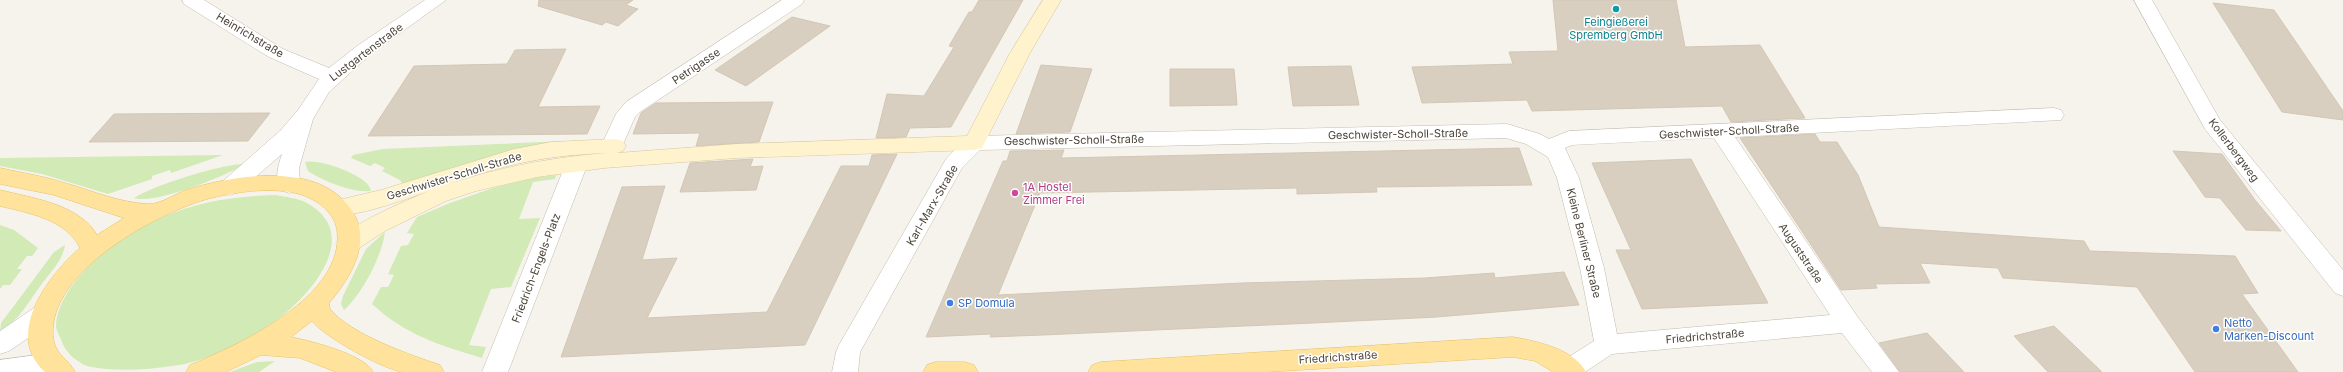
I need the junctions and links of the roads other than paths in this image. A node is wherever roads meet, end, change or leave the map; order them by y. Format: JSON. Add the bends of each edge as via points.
{"nodes":[{"id":1,"x":191,"y":0,"type":"edge"},
{"id":2,"x":438,"y":0,"type":"edge"},
{"id":3,"x":795,"y":0,"type":"edge"},
{"id":4,"x":1052,"y":0,"type":"edge"},
{"id":5,"x":2143,"y":0,"type":"edge"},
{"id":6,"x":332,"y":77,"type":"junction"},
{"id":7,"x":304,"y":115,"type":"junction"},
{"id":8,"x":2054,"y":115,"type":"dead end"},
{"id":9,"x":1721,"y":132,"type":"junction"},
{"id":10,"x":974,"y":143,"type":"junction"},
{"id":11,"x":612,"y":146,"type":"junction"},
{"id":12,"x":1549,"y":147,"type":"junction"},
{"id":13,"x":737,"y":151,"type":"junction"},
{"id":14,"x":577,"y":163,"type":"junction"},
{"id":15,"x":0,"y":176,"type":"edge"},
{"id":16,"x":289,"y":185,"type":"junction"},
{"id":17,"x":230,"y":187,"type":"junction"},
{"id":18,"x":0,"y":198,"type":"edge"},
{"id":19,"x":338,"y":208,"type":"junction"},
{"id":20,"x":154,"y":212,"type":"junction"},
{"id":21,"x":348,"y":244,"type":"junction"},
{"id":22,"x":92,"y":251,"type":"junction"},
{"id":23,"x":2343,"y":287,"type":"edge"},
{"id":24,"x":317,"y":300,"type":"junction"},
{"id":25,"x":43,"y":315,"type":"junction"},
{"id":26,"x":1848,"y":323,"type":"junction"},
{"id":27,"x":0,"y":344,"type":"edge"},
{"id":28,"x":260,"y":345,"type":"junction"},
{"id":29,"x":1607,"y":345,"type":"junction"},
{"id":30,"x":57,"y":367,"type":"edge"},
{"id":31,"x":0,"y":370,"type":"edge"},
{"id":32,"x":1572,"y":371,"type":"edge"},
{"id":33,"x":199,"y":372,"type":"edge"},
{"id":34,"x":360,"y":372,"type":"edge"},
{"id":35,"x":431,"y":372,"type":"edge"},
{"id":36,"x":495,"y":372,"type":"edge"},
{"id":37,"x":845,"y":372,"type":"edge"},
{"id":38,"x":936,"y":372,"type":"edge"},
{"id":39,"x":965,"y":372,"type":"edge"},
{"id":40,"x":1101,"y":372,"type":"edge"},
{"id":41,"x":1886,"y":372,"type":"edge"}],
"edges":[{"from":1,"to":6,"type":"street","name":"Heinrichstraße","via":[[276,53]]},
{"from":2,"to":6,"type":"street","name":"Lustgartenstraße"},
{"from":3,"to":11,"type":"street","name":"Petrigasse","via":[[633,107],[626,114]]},
{"from":4,"to":10,"type":"main road","name":"Karl-Marx-Straße","via":[[1020,53]]},
{"from":5,"to":23,"type":"street","name":"Kollerbergweg","via":[[2215,129]]},
{"from":6,"to":7,"type":"street","name":"Lustgartenstraße","via":[[323,85]]},
{"from":7,"to":16,"type":"street","name":"Lustgartenstraße","via":[[288,168]]},
{"from":7,"to":17,"type":"street","name":"Lustgartenstraße","via":[[272,151]]},
{"from":8,"to":9,"type":"street","name":"Geschwister-Scholl-Straße"},
{"from":9,"to":12,"type":"street","name":"Geschwister-Scholl-Straße","via":[[1569,138]]},
{"from":9,"to":26,"type":"street","name":"Auguststraße"},
{"from":10,"to":12,"type":"street","name":"Geschwister-Scholl-Straße","via":[[1507,131]]},
{"from":10,"to":13,"type":"main road","name":"Geschwister-Scholl-Straße"},
{"from":10,"to":37,"type":"street","name":"Karl-Marx-Straße","via":[[954,164],[848,352]]},
{"from":11,"to":13,"type":"main road","name":"Geschwister-Scholl-Straße","via":[[706,146]]},
{"from":11,"to":19,"type":"main road","name":"Geschwister-Scholl-Straße","via":[[547,150],[515,156],[469,169],[395,196]]},
{"from":12,"to":29,"type":"street","name":"Kleine Berliner Straße","via":[[1557,153],[1568,178],[1592,268]]},
{"from":13,"to":14,"type":"main road","name":"Geschwister-Scholl-Straße","via":[[700,157]]},
{"from":14,"to":21,"type":"main road","name":"Geschwister-Scholl-Straße","via":[[517,172],[439,196],[390,216]]},
{"from":14,"to":36,"type":"street","name":"Friedrich-Engels-Platz"},
{"from":15,"to":20,"type":"main road","via":[[57,188],[125,210]]},
{"from":16,"to":17,"type":"main road","via":[[256,184]]},
{"from":16,"to":19,"type":"main road","via":[[314,190],[336,203]]},
{"from":17,"to":20,"type":"main road","via":[[193,196]]},
{"from":18,"to":22,"type":"main road","via":[[67,219],[82,230],[89,240]]},
{"from":19,"to":21,"type":"main road","via":[[348,222]]},
{"from":20,"to":22,"type":"main road","via":[[129,225]]},
{"from":21,"to":24,"type":"main road","via":[[345,258],[335,279]]},
{"from":22,"to":25,"type":"main road","via":[[62,280],[48,301]]},
{"from":24,"to":28,"type":"main road","via":[[292,324]]},
{"from":24,"to":35,"type":"main road","via":[[318,310],[326,321],[346,335]]},
{"from":25,"to":27,"type":"street"},
{"from":25,"to":30,"type":"main road","via":[[40,340],[48,360]]},
{"from":26,"to":29,"type":"street","name":"Friedrichstraße"},
{"from":26,"to":41,"type":"street","name":"Auguststraße"},
{"from":28,"to":33,"type":"main road"},
{"from":28,"to":34,"type":"main road","via":[[282,344],[312,350]]},
{"from":29,"to":32,"type":"street","name":"Friedrichstraße"},
{"from":30,"to":31,"type":"street"},
{"from":32,"to":40,"type":"main road","name":"Friedrichstraße","via":[[1541,352],[1513,346]]},
{"from":38,"to":39,"type":"main road"}]}
